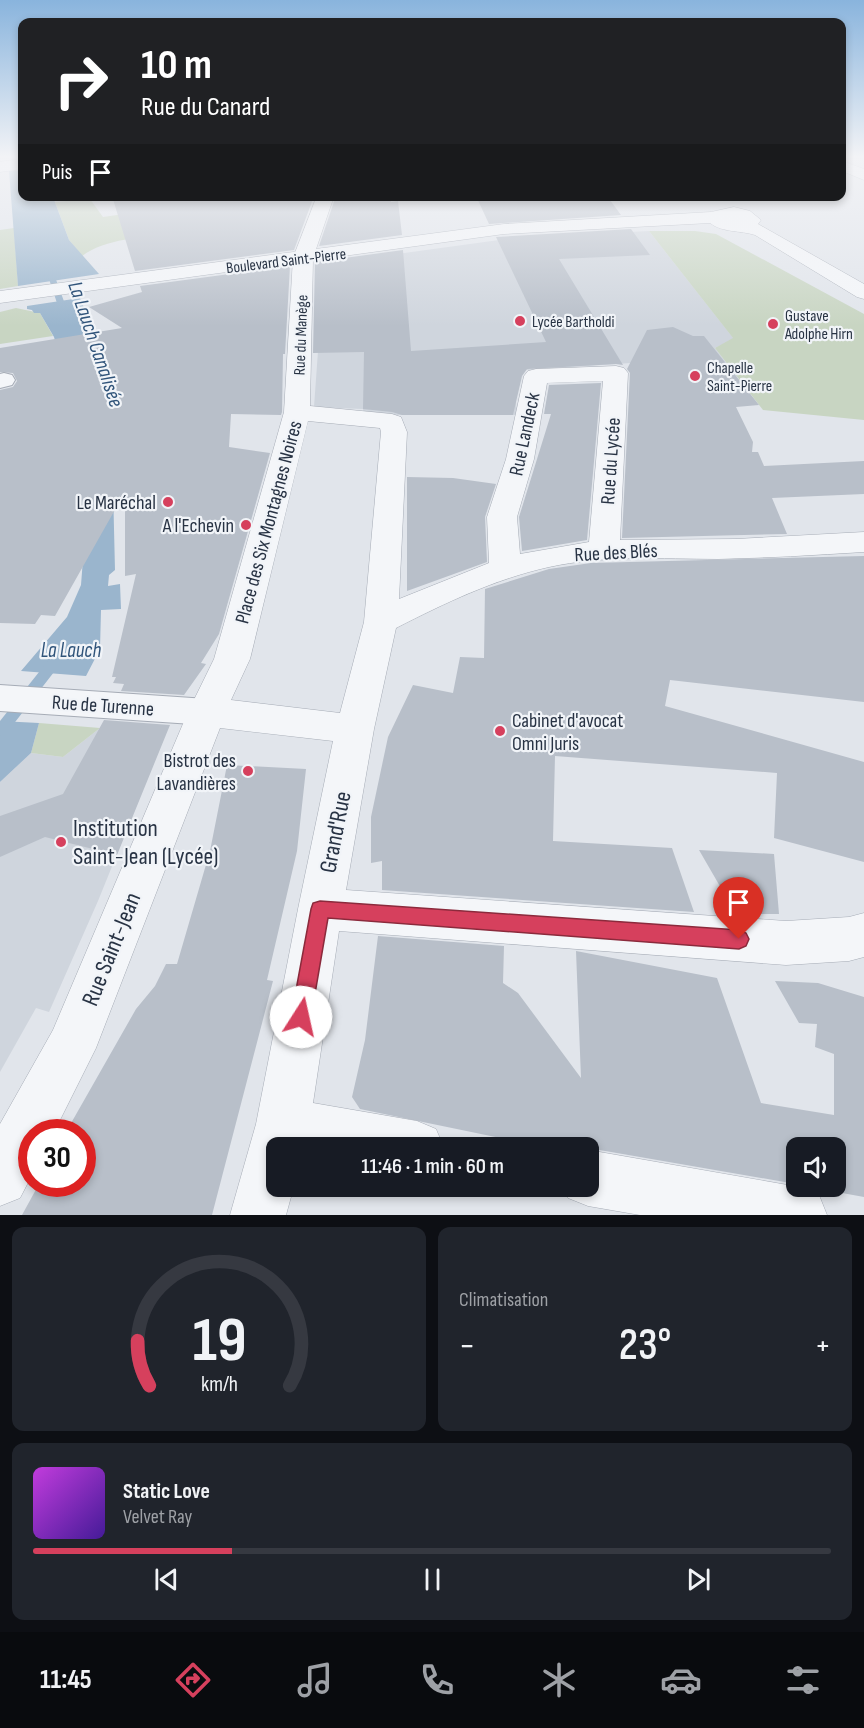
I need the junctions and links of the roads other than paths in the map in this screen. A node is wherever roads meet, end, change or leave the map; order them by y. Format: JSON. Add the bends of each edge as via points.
{"nodes":[{"id":1,"x":320,"y":213,"type":"edge"},
{"id":2,"x":732,"y":213,"type":"edge"},
{"id":3,"x":303,"y":258,"type":"junction"},
{"id":4,"x":864,"y":293,"type":"edge"},
{"id":5,"x":10,"y":296,"type":"edge"},
{"id":6,"x":616,"y":373,"type":"joint"},
{"id":7,"x":297,"y":412,"type":"junction"},
{"id":8,"x":864,"y":542,"type":"edge"},
{"id":9,"x":604,"y":550,"type":"junction"},
{"id":10,"x":505,"y":569,"type":"junction"},
{"id":11,"x":381,"y":622,"type":"junction"},
{"id":12,"x":0,"y":698,"type":"edge"},
{"id":13,"x":207,"y":712,"type":"junction"},
{"id":14,"x":355,"y":729,"type":"junction"},
{"id":15,"x":320,"y":909,"type":"junction"},
{"id":16,"x":864,"y":935,"type":"edge"},
{"id":17,"x":279,"y":1137,"type":"edge"},
{"id":18,"x":0,"y":1178,"type":"edge"},
{"id":19,"x":599,"y":1180,"type":"edge"},
{"id":20,"x":266,"y":1185,"type":"edge"},
{"id":21,"x":258,"y":1215,"type":"edge"},
{"id":22,"x":800,"y":1215,"type":"edge"}],
"edges":[{"from":1,"to":3,"type":"street","name":"Rue du Manège"},
{"from":2,"to":3,"type":"street","name":"Boulevard Saint-Pierre","via":[[504,229]]},
{"from":2,"to":4,"type":"street"},
{"from":3,"to":5,"type":"street","name":"Boulevard Saint-Pierre"},
{"from":3,"to":7,"type":"street","name":"Rue du Manège"},
{"from":6,"to":9,"type":"street","name":"Rue du Lycée"},
{"from":6,"to":10,"type":"street","name":"Rue Landeck","via":[[536,376],[520,459],[502,517]]},
{"from":7,"to":11,"type":"street","name":"Place des Six Montagnes Noires","via":[[392,422]]},
{"from":7,"to":13,"type":"street","name":"Place des Six Montagnes Noires","via":[[232,659]]},
{"from":8,"to":9,"type":"street","name":"Rue des Blés"},
{"from":9,"to":10,"type":"street","name":"Rue des Blés","via":[[551,557]]},
{"from":10,"to":11,"type":"street","name":"Rue des Blés","via":[[443,590]]},
{"from":11,"to":14,"type":"street","name":"Place des Six Montagnes Noires"},
{"from":12,"to":13,"type":"street","name":"Rue de Turenne"},
{"from":13,"to":14,"type":"street"},
{"from":13,"to":18,"type":"street","name":"Rue Saint-Jean","via":[[71,1048]]},
{"from":14,"to":15,"type":"street","name":"Grand'Rue"},
{"from":15,"to":16,"type":"street","via":[[786,943]]},
{"from":15,"to":17,"type":"street","name":"Grand'Rue"},
{"from":19,"to":22,"type":"street"},
{"from":20,"to":21,"type":"street","name":"Grand'Rue"}]}
